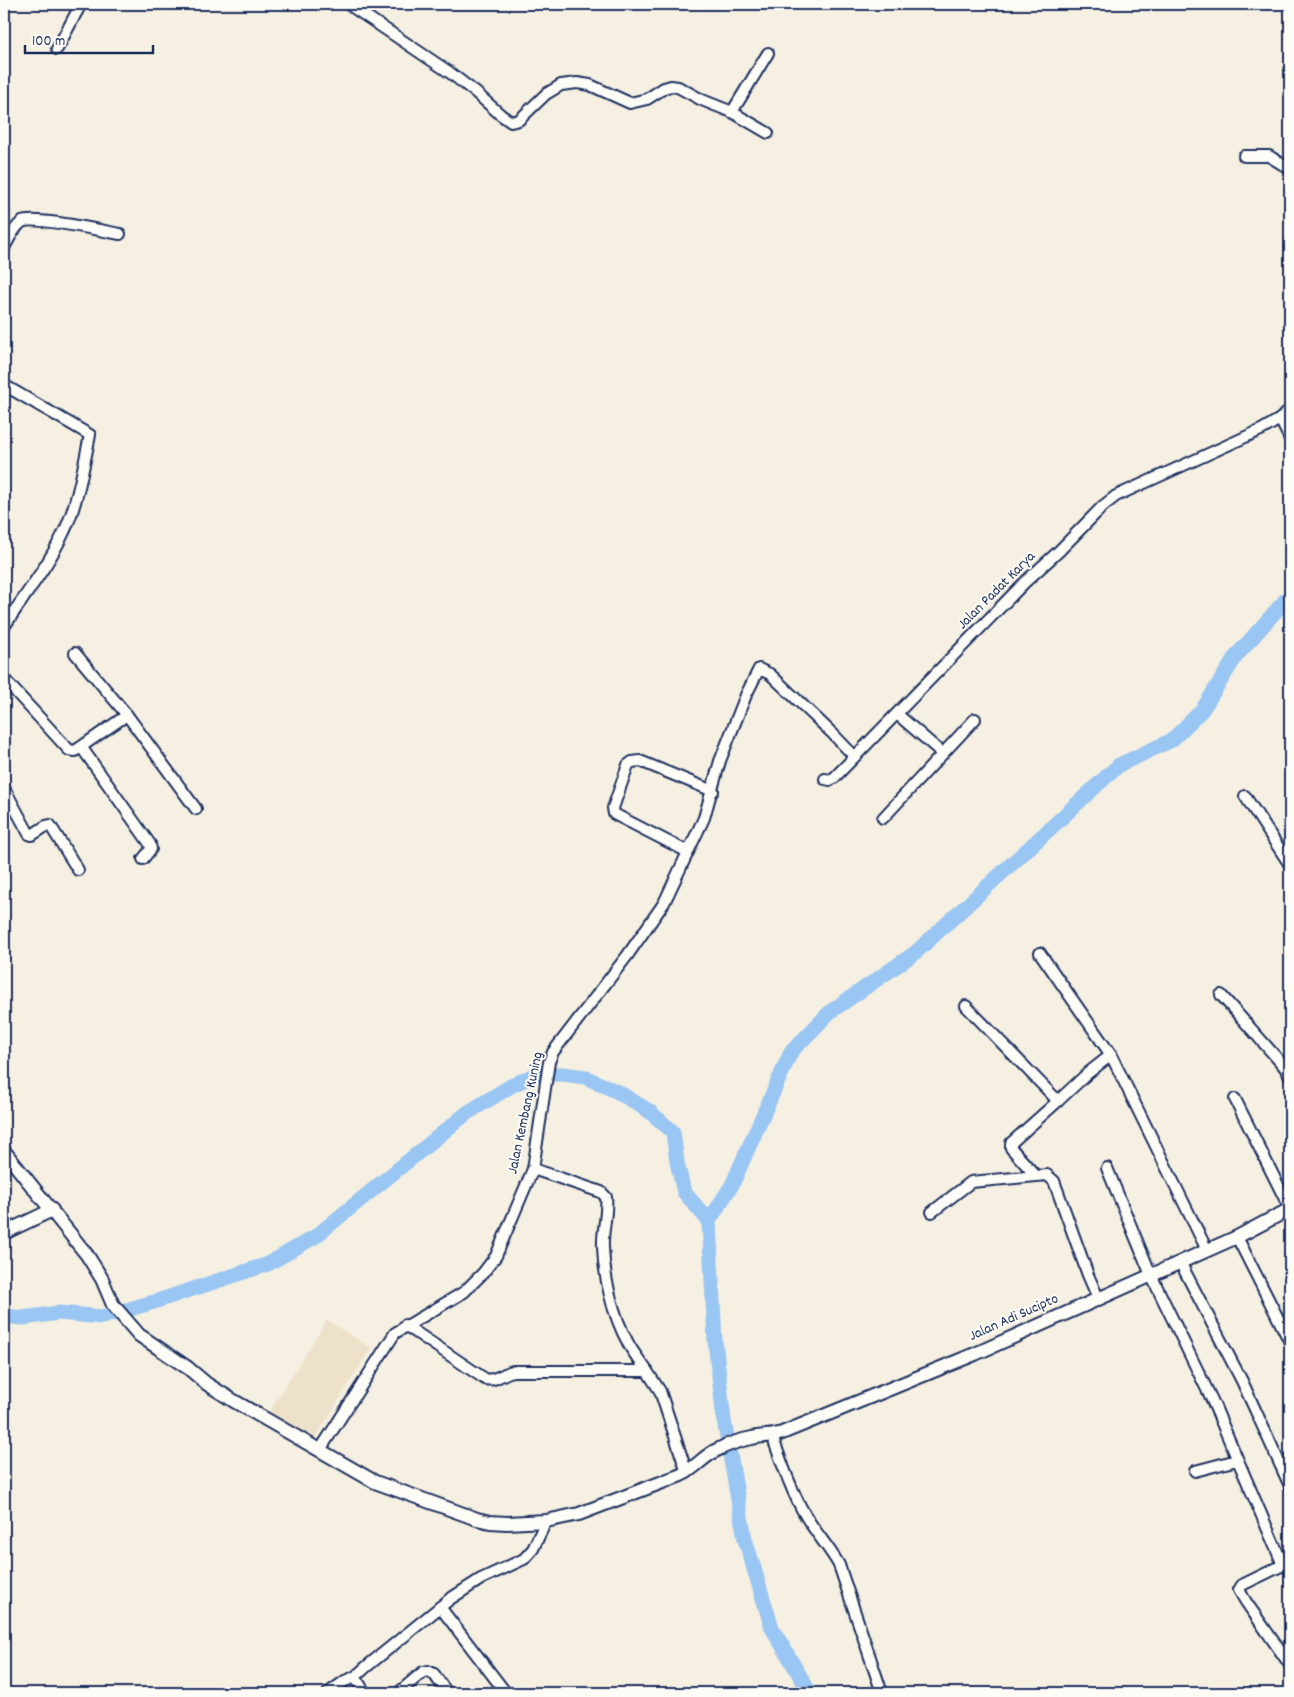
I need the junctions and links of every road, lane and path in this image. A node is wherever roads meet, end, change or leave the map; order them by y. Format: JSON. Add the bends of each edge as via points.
{"nodes":[{"id":1,"x":81,"y":4,"type":"edge"},
{"id":2,"x":348,"y":4,"type":"edge"},
{"id":3,"x":57,"y":49,"type":"dead end"},
{"id":4,"x":768,"y":53,"type":"dead end"},
{"id":5,"x":732,"y":112,"type":"junction"},
{"id":6,"x":768,"y":133,"type":"dead end"},
{"id":7,"x":1244,"y":156,"type":"dead end"},
{"id":8,"x":1290,"y":170,"type":"edge"},
{"id":9,"x":120,"y":234,"type":"dead end"},
{"id":10,"x":4,"y":248,"type":"edge"},
{"id":11,"x":4,"y":385,"type":"edge"},
{"id":12,"x":1290,"y":409,"type":"edge"},
{"id":13,"x":1280,"y":419,"type":"junction"},
{"id":14,"x":1290,"y":440,"type":"edge"},
{"id":15,"x":4,"y":627,"type":"edge"},
{"id":16,"x":75,"y":653,"type":"dead end"},
{"id":17,"x":4,"y":678,"type":"edge"},
{"id":18,"x":898,"y":714,"type":"junction"},
{"id":19,"x":127,"y":715,"type":"junction"},
{"id":20,"x":975,"y":719,"type":"dead end"},
{"id":21,"x":82,"y":748,"type":"junction"},
{"id":22,"x":942,"y":753,"type":"junction"},
{"id":23,"x":854,"y":756,"type":"junction"},
{"id":24,"x":825,"y":779,"type":"dead end"},
{"id":25,"x":4,"y":788,"type":"edge"},
{"id":26,"x":713,"y":791,"type":"junction"},
{"id":27,"x":1244,"y":796,"type":"dead end"},
{"id":28,"x":196,"y":809,"type":"dead end"},
{"id":29,"x":883,"y":818,"type":"dead end"},
{"id":30,"x":688,"y":852,"type":"junction"},
{"id":31,"x":143,"y":859,"type":"dead end"},
{"id":32,"x":1290,"y":865,"type":"edge"},
{"id":33,"x":78,"y":870,"type":"dead end"},
{"id":34,"x":1040,"y":953,"type":"dead end"},
{"id":35,"x":1221,"y":995,"type":"dead end"},
{"id":36,"x":966,"y":1006,"type":"dead end"},
{"id":37,"x":1111,"y":1055,"type":"junction"},
{"id":38,"x":1287,"y":1064,"type":"edge"},
{"id":39,"x":1290,"y":1076,"type":"edge"},
{"id":40,"x":1235,"y":1099,"type":"dead end"},
{"id":41,"x":1058,"y":1101,"type":"junction"},
{"id":42,"x":4,"y":1151,"type":"edge"},
{"id":43,"x":1106,"y":1168,"type":"dead end"},
{"id":44,"x":533,"y":1169,"type":"junction"},
{"id":45,"x":1035,"y":1175,"type":"junction"},
{"id":46,"x":1290,"y":1209,"type":"edge"},
{"id":47,"x":52,"y":1210,"type":"junction"},
{"id":48,"x":932,"y":1212,"type":"dead end"},
{"id":49,"x":4,"y":1233,"type":"edge"},
{"id":50,"x":1237,"y":1237,"type":"junction"},
{"id":51,"x":1207,"y":1250,"type":"junction"},
{"id":52,"x":1180,"y":1262,"type":"junction"},
{"id":53,"x":1151,"y":1275,"type":"junction"},
{"id":54,"x":1098,"y":1298,"type":"junction"},
{"id":55,"x":405,"y":1325,"type":"junction"},
{"id":56,"x":1290,"y":1342,"type":"edge"},
{"id":57,"x":648,"y":1371,"type":"junction"},
{"id":58,"x":772,"y":1436,"type":"junction"},
{"id":59,"x":320,"y":1450,"type":"junction"},
{"id":60,"x":1237,"y":1460,"type":"junction"},
{"id":61,"x":1195,"y":1471,"type":"dead end"},
{"id":62,"x":687,"y":1473,"type":"junction"},
{"id":63,"x":1290,"y":1486,"type":"edge"},
{"id":64,"x":546,"y":1521,"type":"junction"},
{"id":65,"x":1286,"y":1565,"type":"edge"},
{"id":66,"x":440,"y":1607,"type":"junction"},
{"id":67,"x":1290,"y":1665,"type":"edge"},
{"id":68,"x":356,"y":1678,"type":"junction"},
{"id":69,"x":328,"y":1693,"type":"edge"},
{"id":70,"x":365,"y":1693,"type":"edge"},
{"id":71,"x":398,"y":1693,"type":"edge"},
{"id":72,"x":447,"y":1693,"type":"edge"},
{"id":73,"x":506,"y":1693,"type":"edge"},
{"id":74,"x":882,"y":1693,"type":"edge"}],
"edges":[{"from":1,"to":3,"type":"street"},
{"from":2,"to":5,"type":"street","via":[[449,72],[511,122],[519,120],[553,88],[577,83],[590,85],[630,102],[647,99],[671,86]]},
{"from":4,"to":5,"type":"street"},
{"from":5,"to":6,"type":"street"},
{"from":7,"to":8,"type":"street","via":[[1269,156]]},
{"from":9,"to":10,"type":"street","via":[[28,220],[20,224]]},
{"from":11,"to":15,"type":"street","via":[[90,435],[64,532]]},
{"from":12,"to":13,"type":"street","name":"Jalan Padat Karya"},
{"from":13,"to":14,"type":"street"},
{"from":13,"to":18,"type":"street","name":"Jalan Padat Karya","via":[[1116,496],[1102,506]]},
{"from":16,"to":19,"type":"street"},
{"from":17,"to":21,"type":"street","via":[[69,750]]},
{"from":18,"to":22,"type":"street"},
{"from":18,"to":23,"type":"street","name":"Jalan Padat Karya"},
{"from":19,"to":21,"type":"street"},
{"from":19,"to":28,"type":"street"},
{"from":20,"to":22,"type":"street"},
{"from":21,"to":31,"type":"street","via":[[151,846]]},
{"from":22,"to":29,"type":"street"},
{"from":23,"to":24,"type":"street","name":"Jalan Padat Karya","via":[[834,778]]},
{"from":23,"to":26,"type":"street","name":"Jalan Kembang Kuning","via":[[770,674],[759,669],[731,731]]},
{"from":25,"to":33,"type":"street","via":[[29,834],[50,825]]},
{"from":26,"to":30,"type":"street","name":"Jalan Kembang Kuning"},
{"from":26,"to":30,"type":"street","via":[[640,761],[628,765],[612,808],[614,814]]},
{"from":27,"to":32,"type":"street"},
{"from":30,"to":44,"type":"street","name":"Jalan Kembang Kuning","via":[[664,903],[628,956],[558,1043],[549,1062]]},
{"from":34,"to":37,"type":"street"},
{"from":35,"to":38,"type":"street"},
{"from":36,"to":41,"type":"street"},
{"from":37,"to":41,"type":"street"},
{"from":37,"to":51,"type":"street"},
{"from":38,"to":39,"type":"street"},
{"from":40,"to":46,"type":"street"},
{"from":41,"to":45,"type":"street","via":[[1011,1143],[1011,1148]]},
{"from":42,"to":47,"type":"street"},
{"from":43,"to":53,"type":"street"},
{"from":44,"to":55,"type":"street","name":"Jalan Kembang Kuning","via":[[496,1256],[483,1273],[464,1292]]},
{"from":44,"to":57,"type":"street","via":[[601,1192],[606,1197],[603,1247],[612,1302],[629,1345]]},
{"from":45,"to":48,"type":"street","via":[[970,1182]]},
{"from":45,"to":54,"type":"street","via":[[1047,1175],[1054,1181]]},
{"from":46,"to":50,"type":"street","name":"Jalan Adi Sucipto"},
{"from":47,"to":49,"type":"street"},
{"from":47,"to":59,"type":"street","via":[[96,1268],[113,1305],[144,1339],[234,1401]]},
{"from":50,"to":51,"type":"street","name":"Jalan Adi Sucipto"},
{"from":50,"to":56,"type":"street"},
{"from":51,"to":52,"type":"street","name":"Jalan Adi Sucipto"},
{"from":52,"to":53,"type":"street","name":"Jalan Adi Sucipto"},
{"from":52,"to":63,"type":"street","via":[[1242,1381]]},
{"from":53,"to":54,"type":"street","name":"Jalan Adi Sucipto"},
{"from":53,"to":60,"type":"street","via":[[1212,1400]]},
{"from":54,"to":58,"type":"street","name":"Jalan Adi Sucipto","via":[[975,1354]]},
{"from":55,"to":57,"type":"street","via":[[489,1380],[513,1371]]},
{"from":55,"to":59,"type":"street","name":"Jalan Kembang Kuning","via":[[386,1344]]},
{"from":57,"to":62,"type":"street","via":[[663,1399]]},
{"from":58,"to":62,"type":"street","name":"Jalan Adi Sucipto","via":[[745,1439],[719,1449]]},
{"from":58,"to":74,"type":"street","via":[[796,1499],[839,1565]]},
{"from":59,"to":64,"type":"street","via":[[376,1482],[477,1519],[507,1523]]},
{"from":60,"to":61,"type":"street"},
{"from":60,"to":65,"type":"street"},
{"from":62,"to":64,"type":"street","via":[[579,1514]]},
{"from":64,"to":66,"type":"street","via":[[533,1549],[524,1559],[481,1579]]},
{"from":65,"to":67,"type":"street","via":[[1242,1585],[1239,1590]]},
{"from":66,"to":68,"type":"street"},
{"from":66,"to":73,"type":"street"},
{"from":68,"to":69,"type":"street","via":[[345,1681]]},
{"from":68,"to":70,"type":"street"},
{"from":71,"to":72,"type":"street","via":[[428,1671],[434,1674]]}]}
